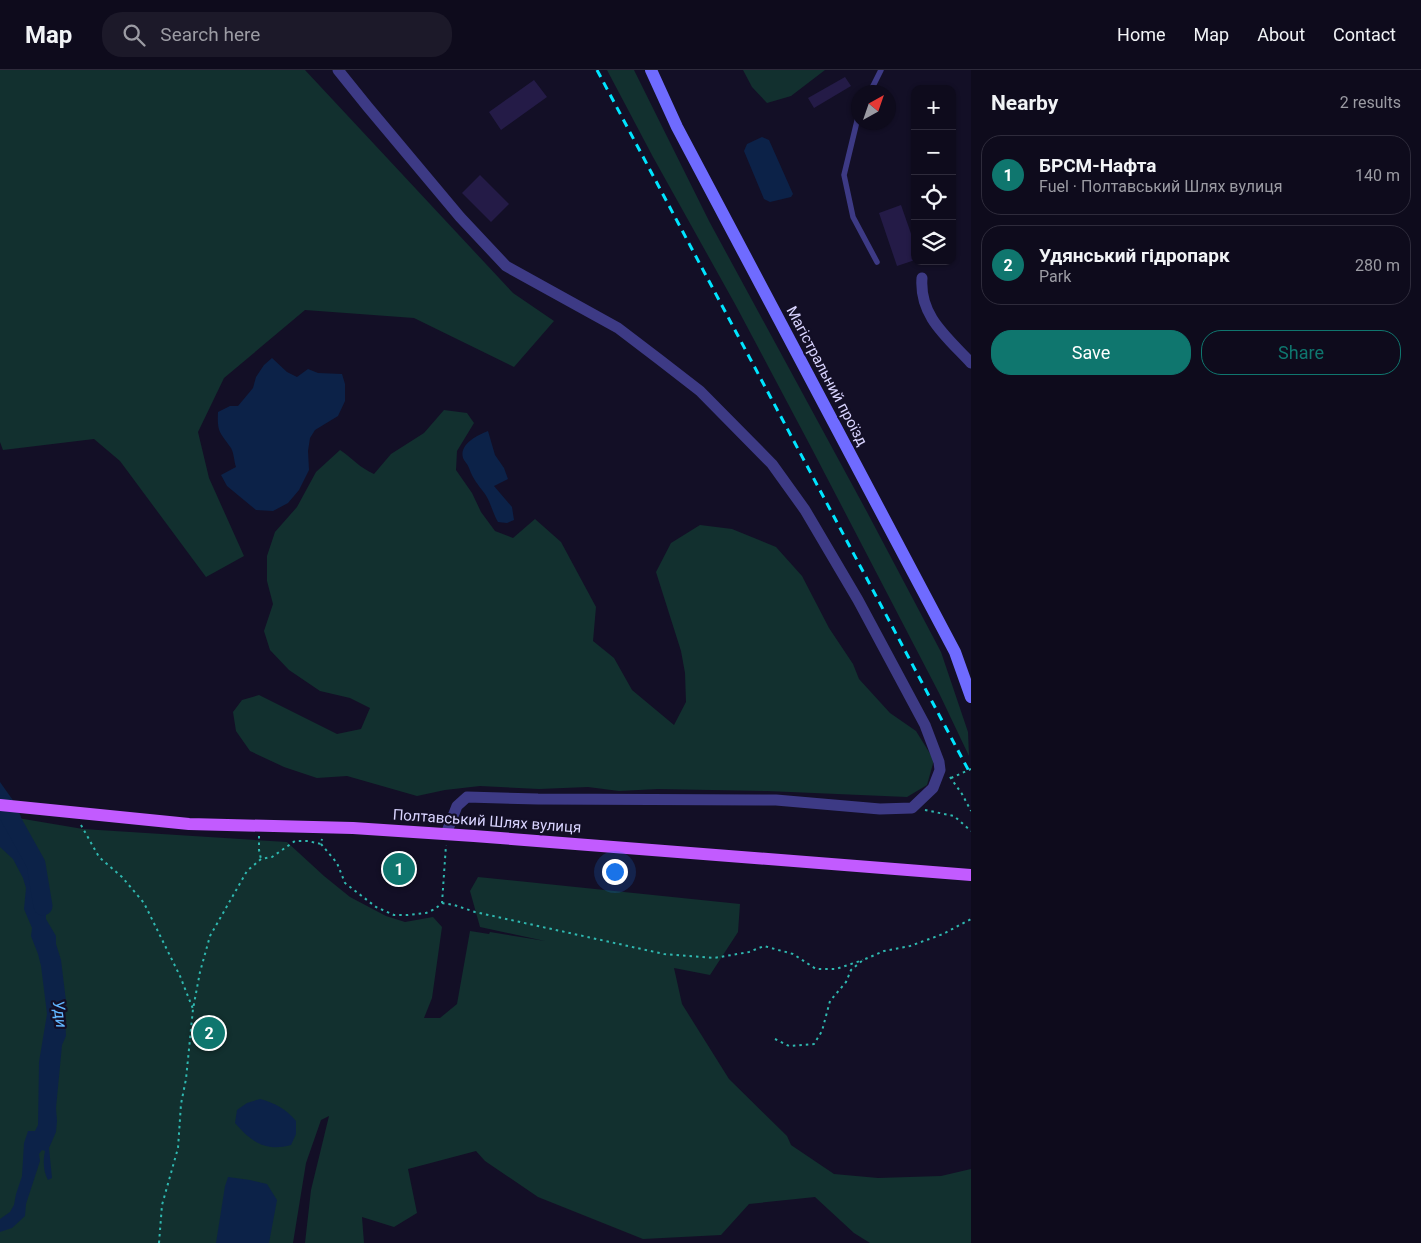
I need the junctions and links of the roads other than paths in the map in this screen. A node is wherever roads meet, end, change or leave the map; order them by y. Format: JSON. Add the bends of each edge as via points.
{"nodes":[{"id":1,"x":338,"y":70,"type":"edge"},
{"id":2,"x":651,"y":70,"type":"edge"},
{"id":3,"x":881,"y":70,"type":"edge"},
{"id":4,"x":874,"y":85,"type":"edge"},
{"id":5,"x":855,"y":130,"type":"edge"},
{"id":6,"x":877,"y":262,"type":"dead end"},
{"id":7,"x":922,"y":278,"type":"dead end"},
{"id":8,"x":971,"y":363,"type":"edge"},
{"id":9,"x":971,"y":698,"type":"edge"},
{"id":10,"x":0,"y":805,"type":"edge"},
{"id":11,"x":446,"y":834,"type":"junction"},
{"id":12,"x":971,"y":875,"type":"edge"}],
"edges":[{"from":1,"to":11,"type":"street","via":[[460,217],[506,266],[618,328],[653,354],[700,391],[772,464],[805,510],[858,600],[925,725],[939,762],[940,770],[933,788],[912,808],[880,809],[776,800],[467,797],[457,806]]},
{"from":2,"to":9,"type":"main road","name":"Магістральний проїзд","via":[[677,127],[955,652]]},
{"from":3,"to":4,"type":"lane"},
{"from":5,"to":6,"type":"lane","via":[[844,175],[853,217]]},
{"from":7,"to":8,"type":"street","via":[[921,292],[930,318]]},
{"from":10,"to":11,"type":"main road","name":"Полтавський Шлях вулиця","via":[[189,824]]},
{"from":11,"to":12,"type":"main road","name":"Полтавський Шлях вулиця"}]}
